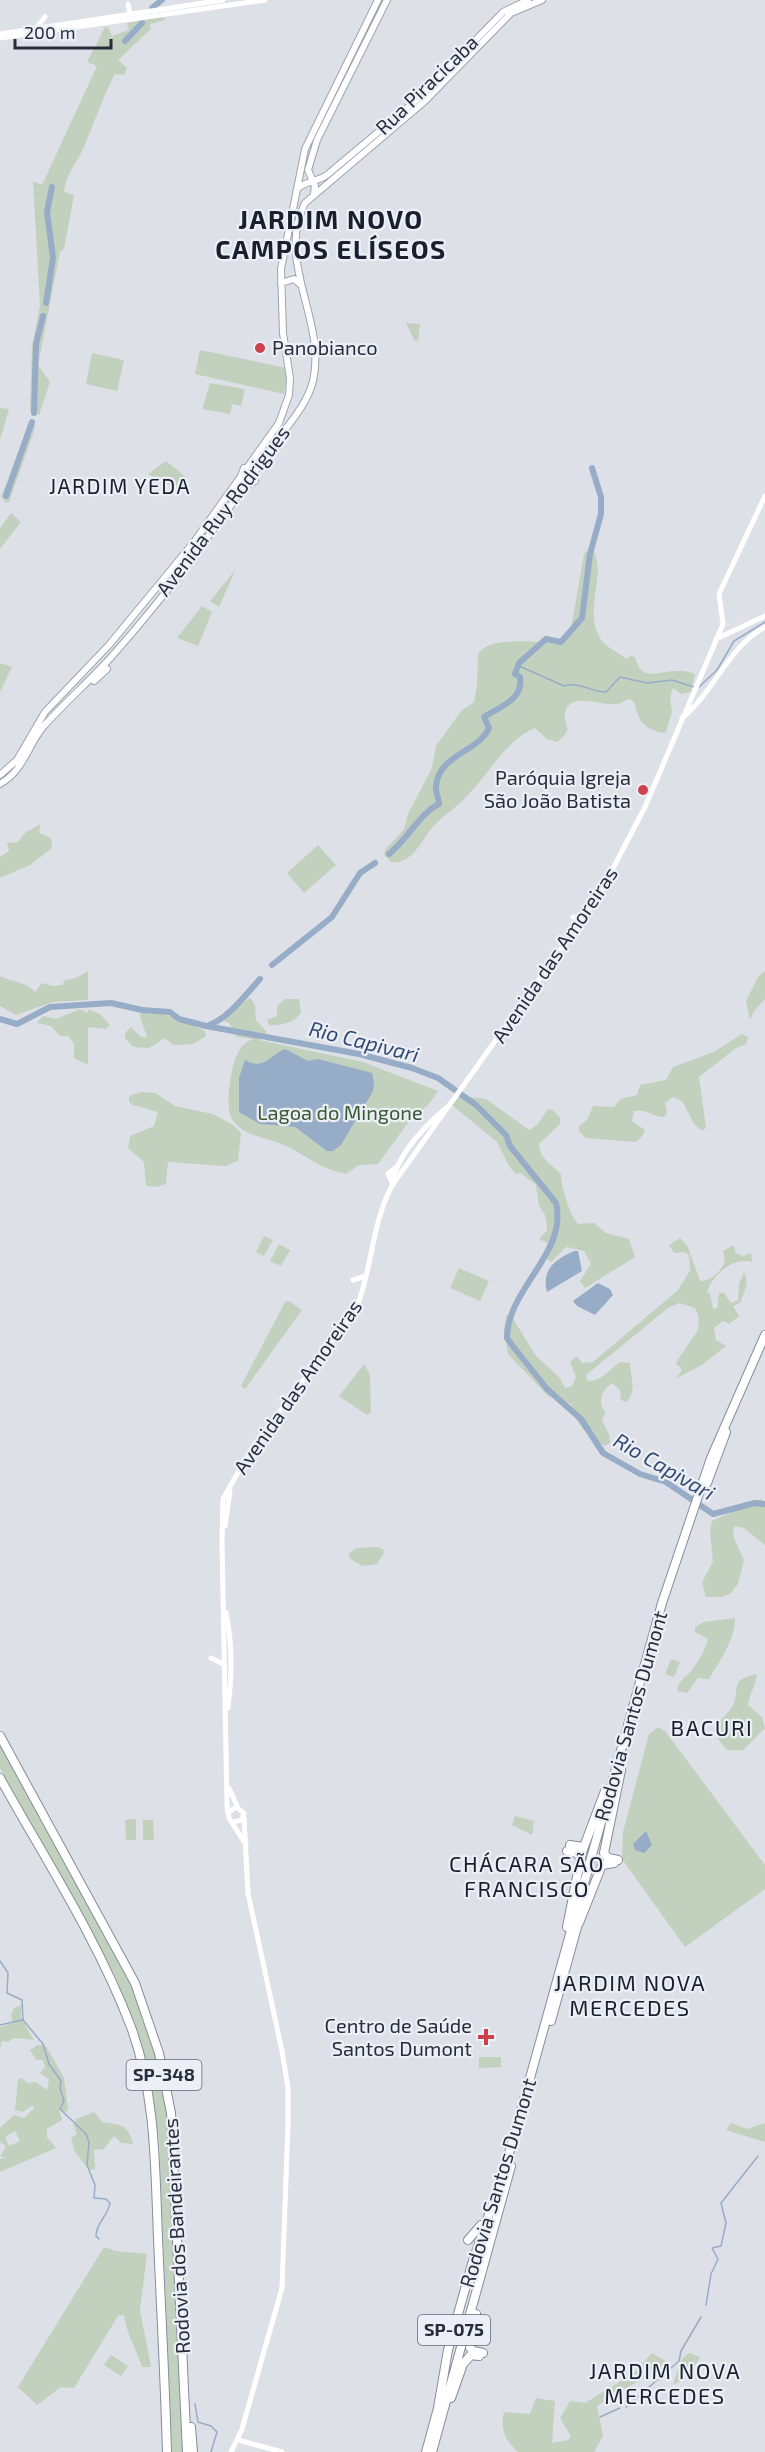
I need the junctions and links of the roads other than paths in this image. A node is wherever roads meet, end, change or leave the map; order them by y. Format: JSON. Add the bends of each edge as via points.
{"nodes":[{"id":1,"x":223,"y":0,"type":"edge"},
{"id":2,"x":265,"y":0,"type":"edge"},
{"id":3,"x":378,"y":0,"type":"edge"},
{"id":4,"x":528,"y":0,"type":"edge"},
{"id":5,"x":542,"y":0,"type":"edge"},
{"id":6,"x":388,"y":3,"type":"edge"},
{"id":7,"x":128,"y":4,"type":"dead end"},
{"id":8,"x":130,"y":14,"type":"junction"},
{"id":9,"x":45,"y":17,"type":"dead end"},
{"id":10,"x":36,"y":28,"type":"junction"},
{"id":11,"x":46,"y":32,"type":"junction"},
{"id":12,"x":0,"y":34,"type":"edge"},
{"id":13,"x":0,"y":38,"type":"edge"},
{"id":14,"x":52,"y":38,"type":"dead end"},
{"id":15,"x":329,"y":98,"type":"junction"},
{"id":16,"x":336,"y":102,"type":"junction"},
{"id":17,"x":313,"y":182,"type":"junction"},
{"id":18,"x":296,"y":190,"type":"junction"},
{"id":19,"x":314,"y":193,"type":"junction"},
{"id":20,"x":279,"y":237,"type":"dead end"},
{"id":21,"x":284,"y":251,"type":"junction"},
{"id":22,"x":281,"y":283,"type":"junction"},
{"id":23,"x":302,"y":285,"type":"junction"},
{"id":24,"x":244,"y":468,"type":"dead end"},
{"id":25,"x":255,"y":481,"type":"dead end"},
{"id":26,"x":244,"y":482,"type":"junction"},
{"id":27,"x":234,"y":489,"type":"junction"},
{"id":28,"x":226,"y":492,"type":"dead end"},
{"id":29,"x":765,"y":496,"type":"edge"},
{"id":30,"x":241,"y":497,"type":"junction"},
{"id":31,"x":765,"y":616,"type":"edge"},
{"id":32,"x":765,"y":627,"type":"edge"},
{"id":33,"x":719,"y":632,"type":"junction"},
{"id":34,"x":726,"y":635,"type":"junction"},
{"id":35,"x":716,"y":639,"type":"junction"},
{"id":36,"x":107,"y":669,"type":"dead end"},
{"id":37,"x":78,"y":678,"type":"junction"},
{"id":38,"x":86,"y":684,"type":"junction"},
{"id":39,"x":680,"y":719,"type":"junction"},
{"id":40,"x":0,"y":775,"type":"edge"},
{"id":41,"x":0,"y":784,"type":"edge"},
{"id":42,"x":573,"y":917,"type":"dead end"},
{"id":43,"x":582,"y":920,"type":"junction"},
{"id":44,"x":563,"y":930,"type":"dead end"},
{"id":45,"x":572,"y":934,"type":"junction"},
{"id":46,"x":398,"y":1170,"type":"junction"},
{"id":47,"x":392,"y":1184,"type":"junction"},
{"id":48,"x":366,"y":1276,"type":"junction"},
{"id":49,"x":353,"y":1280,"type":"dead end"},
{"id":50,"x":765,"y":1335,"type":"edge"},
{"id":51,"x":765,"y":1346,"type":"edge"},
{"id":52,"x":232,"y":1483,"type":"junction"},
{"id":53,"x":702,"y":1490,"type":"junction"},
{"id":54,"x":211,"y":1658,"type":"dead end"},
{"id":55,"x":225,"y":1665,"type":"junction"},
{"id":56,"x":227,"y":1722,"type":"junction"},
{"id":57,"x":0,"y":1736,"type":"edge"},
{"id":58,"x":619,"y":1770,"type":"junction"},
{"id":59,"x":0,"y":1778,"type":"edge"},
{"id":60,"x":227,"y":1783,"type":"junction"},
{"id":61,"x":238,"y":1808,"type":"junction"},
{"id":62,"x":229,"y":1812,"type":"junction"},
{"id":63,"x":244,"y":1818,"type":"junction"},
{"id":64,"x":233,"y":1822,"type":"junction"},
{"id":65,"x":246,"y":1845,"type":"junction"},
{"id":66,"x":585,"y":1846,"type":"junction"},
{"id":67,"x":604,"y":1853,"type":"junction"},
{"id":68,"x":581,"y":1858,"type":"junction"},
{"id":69,"x":599,"y":1871,"type":"junction"},
{"id":70,"x":575,"y":1936,"type":"junction"},
{"id":71,"x":559,"y":1968,"type":"junction"},
{"id":72,"x":489,"y":2210,"type":"junction"},
{"id":73,"x":468,"y":2241,"type":"dead end"},
{"id":74,"x":484,"y":2269,"type":"junction"},
{"id":75,"x":444,"y":2327,"type":"dead end"},
{"id":76,"x":448,"y":2350,"type":"junction"},
{"id":77,"x":184,"y":2360,"type":"junction"},
{"id":78,"x":440,"y":2421,"type":"junction"},
{"id":79,"x":238,"y":2440,"type":"junction"},
{"id":80,"x":166,"y":2452,"type":"edge"},
{"id":81,"x":187,"y":2452,"type":"edge"},
{"id":82,"x":193,"y":2452,"type":"edge"},
{"id":83,"x":231,"y":2452,"type":"edge"},
{"id":84,"x":282,"y":2452,"type":"edge"},
{"id":85,"x":426,"y":2452,"type":"edge"},
{"id":86,"x":432,"y":2452,"type":"edge"}],
"edges":[{"from":1,"to":8,"type":"main road"},
{"from":2,"to":11,"type":"main road"},
{"from":3,"to":15,"type":"main road"},
{"from":4,"to":17,"type":"main road","name":"Rua Piracicaba","via":[[503,12],[402,114]]},
{"from":5,"to":19,"type":"main road","name":"Rua Piracicaba","via":[[511,13],[425,101]]},
{"from":6,"to":16,"type":"main road"},
{"from":7,"to":8,"type":"main road"},
{"from":8,"to":10,"type":"main road"},
{"from":9,"to":10,"type":"main road"},
{"from":10,"to":12,"type":"main road"},
{"from":11,"to":13,"type":"main road"},
{"from":11,"to":14,"type":"main road"},
{"from":15,"to":16,"type":"main road"},
{"from":15,"to":18,"type":"main road","via":[[305,149]]},
{"from":16,"to":17,"type":"main road","via":[[313,151],[308,170]]},
{"from":17,"to":18,"type":"main road","name":"Rua Piracicaba"},
{"from":17,"to":19,"type":"main road"},
{"from":18,"to":21,"type":"main road"},
{"from":19,"to":23,"type":"main road","name":"Avenida Ruy Rodrigues","via":[[301,209],[294,245]]},
{"from":20,"to":21,"type":"main road"},
{"from":21,"to":22,"type":"main road"},
{"from":22,"to":23,"type":"main road","via":[[294,279]]},
{"from":22,"to":26,"type":"main road","name":"Avenida Ruy Rodrigues","via":[[289,395],[279,423]]},
{"from":23,"to":26,"type":"main road","name":"Avenida Ruy Rodrigues","via":[[315,346],[311,387]]},
{"from":24,"to":26,"type":"main road","via":[[239,475]]},
{"from":25,"to":26,"type":"main road"},
{"from":26,"to":27,"type":"main road","name":"Avenida Ruy Rodrigues"},
{"from":26,"to":30,"type":"main road","name":"Avenida Ruy Rodrigues"},
{"from":27,"to":28,"type":"main road"},
{"from":27,"to":30,"type":"main road"},
{"from":27,"to":37,"type":"main road","name":"Avenida Ruy Rodrigues","via":[[153,593]]},
{"from":29,"to":33,"type":"main road","name":"Avenida das Amoreiras","via":[[719,594],[723,624]]},
{"from":30,"to":38,"type":"main road","name":"Avenida Ruy Rodrigues"},
{"from":31,"to":34,"type":"main road"},
{"from":32,"to":39,"type":"main road","via":[[748,639],[706,695]]},
{"from":33,"to":34,"type":"main road"},
{"from":33,"to":35,"type":"main road","name":"Avenida das Amoreiras"},
{"from":34,"to":35,"type":"main road"},
{"from":35,"to":39,"type":"main road","name":"Avenida das Amoreiras"},
{"from":36,"to":38,"type":"main road"},
{"from":37,"to":38,"type":"main road"},
{"from":37,"to":40,"type":"main road","name":"Avenida Ruy Rodrigues","via":[[45,712],[17,760]]},
{"from":38,"to":41,"type":"main road","name":"Avenida Ruy Rodrigues","via":[[42,728],[18,769]]},
{"from":39,"to":43,"type":"main road","name":"Avenida das Amoreiras","via":[[633,832]]},
{"from":42,"to":43,"type":"main road"},
{"from":43,"to":45,"type":"main road","name":"Avenida das Amoreiras"},
{"from":44,"to":45,"type":"main road"},
{"from":45,"to":46,"type":"main road","name":"Avenida das Amoreiras","via":[[466,1083],[431,1121]]},
{"from":46,"to":47,"type":"main road","name":"Avenida das Amoreiras"},
{"from":46,"to":47,"type":"main road","via":[[388,1174]]},
{"from":47,"to":48,"type":"main road","name":"Avenida das Amoreiras","via":[[378,1217]]},
{"from":48,"to":49,"type":"main road"},
{"from":48,"to":52,"type":"main road","name":"Avenida das Amoreiras","via":[[363,1293],[349,1320],[252,1448]]},
{"from":50,"to":53,"type":"highway","name":"Rodovia Santos Dumont","number":"SP-075","via":[[717,1443]]},
{"from":51,"to":53,"type":"highway","name":"Rodovia Santos Dumont","number":"SP-075"},
{"from":52,"to":55,"type":"main road","name":"Avenida das Amoreiras","via":[[222,1509]]},
{"from":52,"to":56,"type":"main road","name":"Avenida das Amoreiras","via":[[225,1529],[224,1590],[232,1671]]},
{"from":53,"to":58,"type":"highway","name":"Rodovia Santos Dumont","number":"SP-075","via":[[655,1626]]},
{"from":54,"to":55,"type":"main road"},
{"from":55,"to":56,"type":"main road","name":"Avenida das Amoreiras"},
{"from":56,"to":60,"type":"main road","name":"Avenida das Amoreiras"},
{"from":57,"to":77,"type":"highway","name":"Rodovia dos Bandeirantes","number":"SP-348","via":[[126,1965],[151,2025],[171,2113]]},
{"from":58,"to":66,"type":"highway","via":[[609,1781]]},
{"from":58,"to":67,"type":"highway"},
{"from":58,"to":70,"type":"highway","name":"Rodovia Santos Dumont","number":"SP-075"},
{"from":58,"to":71,"type":"highway","name":"Rodovia Santos Dumont","number":"SP-075"},
{"from":59,"to":80,"type":"highway","name":"Rodovia dos Bandeirantes","number":"SP-348","via":[[115,1990],[147,2084],[155,2145]]},
{"from":60,"to":61,"type":"main road","name":"Avenida das Amoreiras"},
{"from":60,"to":62,"type":"main road","name":"Avenida das Amoreiras"},
{"from":61,"to":62,"type":"main road"},
{"from":61,"to":63,"type":"main road"},
{"from":62,"to":64,"type":"main road"},
{"from":63,"to":64,"type":"main road"},
{"from":63,"to":65,"type":"main road"},
{"from":64,"to":65,"type":"main road"},
{"from":65,"to":79,"type":"main road","via":[[246,1879],[288,2088],[284,2262],[277,2305]]},
{"from":66,"to":68,"type":"highway"},
{"from":66,"to":68,"type":"highway","via":[[569,1848]]},
{"from":67,"to":69,"type":"highway"},
{"from":67,"to":69,"type":"highway","via":[[618,1862],[605,1862]]},
{"from":68,"to":71,"type":"highway"},
{"from":69,"to":70,"type":"highway"},
{"from":70,"to":74,"type":"highway","name":"Rodovia Santos Dumont","number":"SP-075"},
{"from":71,"to":72,"type":"highway","name":"Rodovia Santos Dumont","number":"SP-075","via":[[505,2168]]},
{"from":72,"to":73,"type":"highway"},
{"from":72,"to":76,"type":"highway","name":"Rodovia Santos Dumont","number":"SP-075"},
{"from":74,"to":78,"type":"highway","name":"Rodovia Santos Dumont","number":"SP-075"},
{"from":74,"to":78,"type":"highway","via":[[470,2345],[472,2351],[482,2355],[471,2355],[465,2361]]},
{"from":75,"to":76,"type":"highway","via":[[448,2331]]},
{"from":76,"to":85,"type":"highway","name":"Rodovia Santos Dumont","number":"SP-075"},
{"from":77,"to":81,"type":"highway","name":"Rodovia dos Bandeirantes","number":"SP-348"},
{"from":77,"to":82,"type":"highway"},
{"from":78,"to":86,"type":"highway","name":"Rodovia Santos Dumont","number":"SP-075"},
{"from":79,"to":83,"type":"main road"},
{"from":79,"to":84,"type":"main road"}]}
